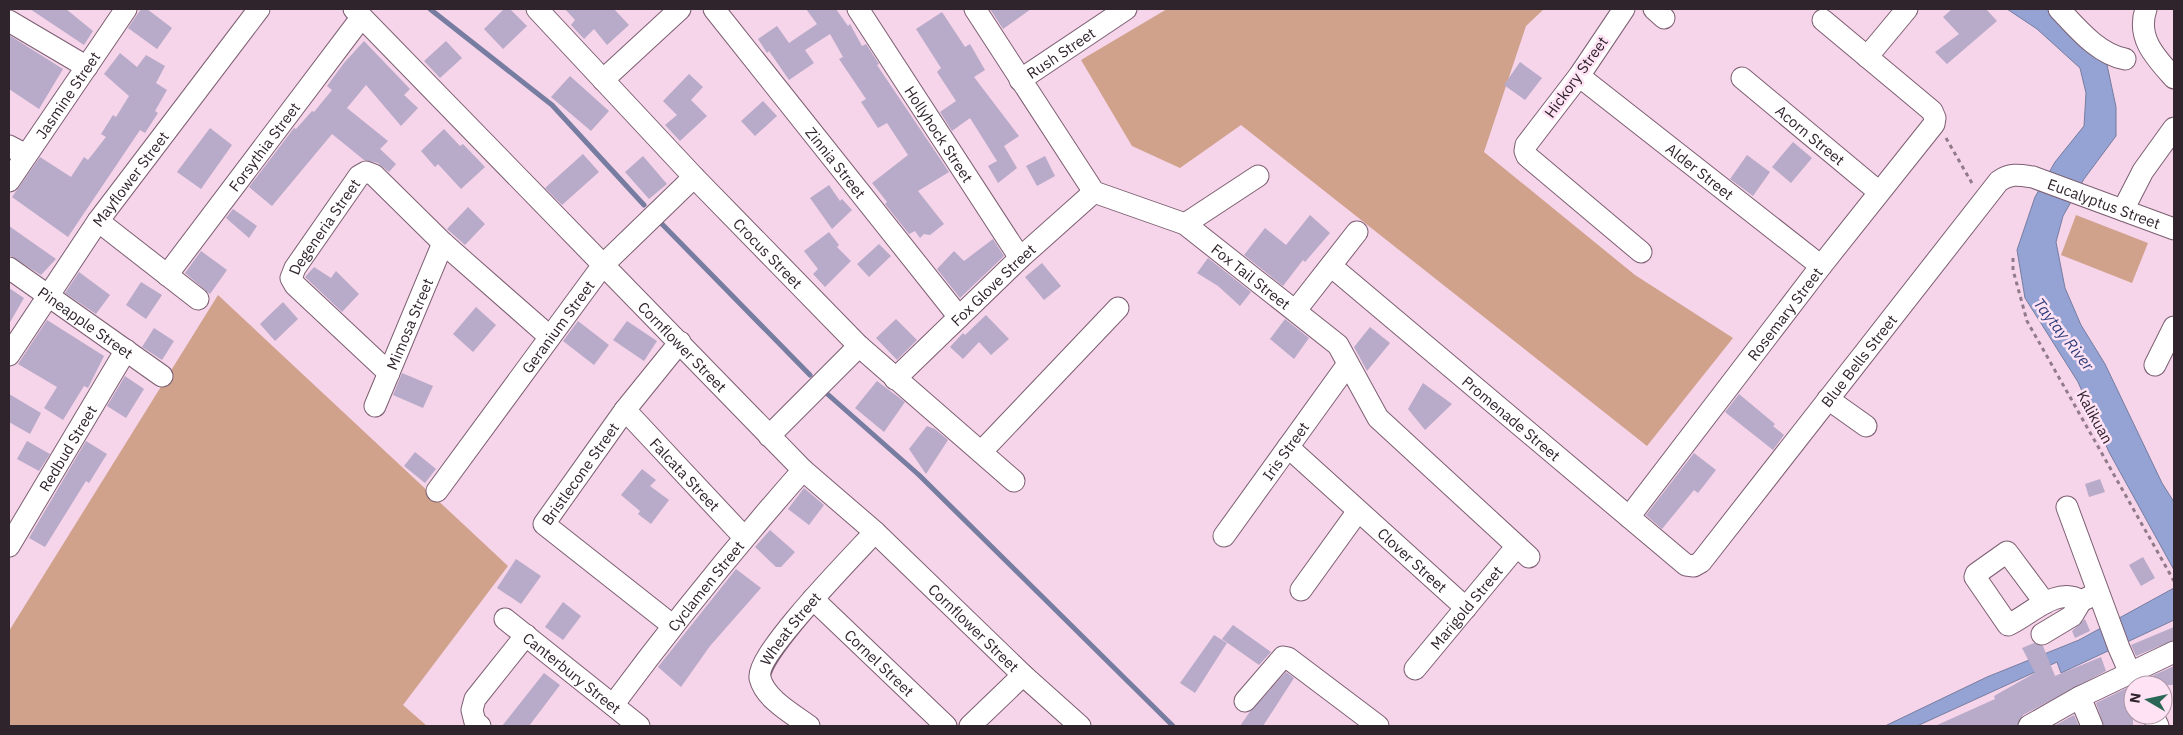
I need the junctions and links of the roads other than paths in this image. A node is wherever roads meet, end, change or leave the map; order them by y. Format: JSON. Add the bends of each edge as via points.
{"nodes":[{"id":1,"x":126,"y":9,"type":"edge"},
{"id":2,"x":259,"y":9,"type":"edge"},
{"id":3,"x":537,"y":9,"type":"edge"},
{"id":4,"x":680,"y":9,"type":"edge"},
{"id":5,"x":714,"y":9,"type":"edge"},
{"id":6,"x":858,"y":9,"type":"edge"},
{"id":7,"x":975,"y":9,"type":"edge"},
{"id":8,"x":1126,"y":9,"type":"edge"},
{"id":9,"x":1624,"y":9,"type":"edge"},
{"id":10,"x":1906,"y":9,"type":"edge"},
{"id":11,"x":2059,"y":9,"type":"edge"},
{"id":12,"x":2146,"y":9,"type":"edge"},
{"id":13,"x":357,"y":13,"type":"edge"},
{"id":14,"x":1823,"y":20,"type":"dead end"},
{"id":15,"x":9,"y":21,"type":"edge"},
{"id":16,"x":1867,"y":57,"type":"junction"},
{"id":17,"x":2125,"y":59,"type":"dead end"},
{"id":18,"x":87,"y":67,"type":"junction"},
{"id":19,"x":1579,"y":76,"type":"junction"},
{"id":20,"x":1742,"y":78,"type":"dead end"},
{"id":21,"x":2174,"y":78,"type":"edge"},
{"id":22,"x":604,"y":80,"type":"junction"},
{"id":23,"x":1020,"y":80,"type":"junction"},
{"id":24,"x":2174,"y":128,"type":"edge"},
{"id":25,"x":18,"y":151,"type":"edge"},
{"id":26,"x":1258,"y":176,"type":"dead end"},
{"id":27,"x":694,"y":177,"type":"junction"},
{"id":28,"x":2033,"y":177,"type":"joint"},
{"id":29,"x":9,"y":181,"type":"edge"},
{"id":30,"x":1094,"y":192,"type":"junction"},
{"id":31,"x":1879,"y":192,"type":"junction"},
{"id":32,"x":2123,"y":210,"type":"junction"},
{"id":33,"x":98,"y":221,"type":"junction"},
{"id":34,"x":1185,"y":224,"type":"junction"},
{"id":35,"x":2174,"y":229,"type":"edge"},
{"id":36,"x":1357,"y":232,"type":"dead end"},
{"id":37,"x":443,"y":243,"type":"junction"},
{"id":38,"x":1641,"y":252,"type":"dead end"},
{"id":39,"x":1020,"y":258,"type":"junction"},
{"id":40,"x":603,"y":266,"type":"junction"},
{"id":41,"x":1331,"y":266,"type":"junction"},
{"id":42,"x":1821,"y":266,"type":"junction"},
{"id":43,"x":9,"y":268,"type":"edge"},
{"id":44,"x":167,"y":275,"type":"junction"},
{"id":45,"x":47,"y":297,"type":"junction"},
{"id":46,"x":198,"y":299,"type":"dead end"},
{"id":47,"x":1118,"y":308,"type":"dead end"},
{"id":48,"x":1296,"y":310,"type":"junction"},
{"id":49,"x":959,"y":317,"type":"junction"},
{"id":50,"x":2174,"y":327,"type":"edge"},
{"id":51,"x":550,"y":337,"type":"junction"},
{"id":52,"x":680,"y":342,"type":"junction"},
{"id":53,"x":858,"y":346,"type":"junction"},
{"id":54,"x":126,"y":350,"type":"junction"},
{"id":55,"x":9,"y":355,"type":"edge"},
{"id":56,"x":1348,"y":364,"type":"junction"},
{"id":57,"x":2155,"y":365,"type":"dead end"},
{"id":58,"x":389,"y":373,"type":"junction"},
{"id":59,"x":162,"y":376,"type":"dead end"},
{"id":60,"x":895,"y":378,"type":"junction"},
{"id":61,"x":1828,"y":399,"type":"junction"},
{"id":62,"x":374,"y":406,"type":"dead end"},
{"id":63,"x":625,"y":410,"type":"junction"},
{"id":64,"x":1866,"y":426,"type":"dead end"},
{"id":65,"x":769,"y":436,"type":"junction"},
{"id":66,"x":1288,"y":447,"type":"junction"},
{"id":67,"x":982,"y":451,"type":"junction"},
{"id":68,"x":803,"y":470,"type":"junction"},
{"id":69,"x":1014,"y":481,"type":"dead end"},
{"id":70,"x":437,"y":491,"type":"dead end"},
{"id":71,"x":2067,"y":507,"type":"dead end"},
{"id":72,"x":1358,"y":511,"type":"junction"},
{"id":73,"x":1629,"y":517,"type":"junction"},
{"id":74,"x":875,"y":532,"type":"junction"},
{"id":75,"x":1224,"y":536,"type":"dead end"},
{"id":76,"x":744,"y":537,"type":"junction"},
{"id":77,"x":9,"y":546,"type":"edge"},
{"id":78,"x":1523,"y":551,"type":"joint"},
{"id":79,"x":1694,"y":566,"type":"joint"},
{"id":80,"x":1301,"y":590,"type":"dead end"},
{"id":81,"x":2089,"y":597,"type":"junction"},
{"id":82,"x":813,"y":599,"type":"junction"},
{"id":83,"x":2045,"y":603,"type":"dead end"},
{"id":84,"x":1466,"y":608,"type":"junction"},
{"id":85,"x":505,"y":620,"type":"dead end"},
{"id":86,"x":672,"y":625,"type":"junction"},
{"id":87,"x":2042,"y":634,"type":"dead end"},
{"id":88,"x":526,"y":635,"type":"junction"},
{"id":89,"x":2174,"y":652,"type":"edge"},
{"id":90,"x":1415,"y":669,"type":"dead end"},
{"id":91,"x":1023,"y":675,"type":"junction"},
{"id":92,"x":2134,"y":675,"type":"edge"},
{"id":93,"x":2137,"y":675,"type":"edge"},
{"id":94,"x":2123,"y":681,"type":"edge"},
{"id":95,"x":2080,"y":697,"type":"junction"},
{"id":96,"x":1246,"y":701,"type":"dead end"},
{"id":97,"x":613,"y":705,"type":"junction"},
{"id":98,"x":480,"y":726,"type":"edge"},
{"id":99,"x":639,"y":726,"type":"edge"},
{"id":100,"x":808,"y":726,"type":"edge"},
{"id":101,"x":946,"y":726,"type":"edge"},
{"id":102,"x":970,"y":726,"type":"edge"},
{"id":103,"x":1080,"y":726,"type":"edge"},
{"id":104,"x":1378,"y":726,"type":"edge"},
{"id":105,"x":2028,"y":726,"type":"edge"},
{"id":106,"x":2092,"y":726,"type":"edge"}],
"edges":[{"from":1,"to":18,"type":"street","name":"Jasmine Street"},
{"from":2,"to":33,"type":"street","name":"Mayflower Street"},
{"from":3,"to":22,"type":"street","name":"Crocus Street"},
{"from":4,"to":22,"type":"street"},
{"from":5,"to":49,"type":"street","name":"Zinnia Street"},
{"from":6,"to":39,"type":"street","name":"Hollyhock Street"},
{"from":7,"to":23,"type":"street"},
{"from":8,"to":23,"type":"street","name":"Rush Street"},
{"from":9,"to":19,"type":"street","name":"Hickory Street"},
{"from":10,"to":16,"type":"street"},
{"from":11,"to":17,"type":"street","via":[[2084,36],[2115,58]]},
{"from":12,"to":21,"type":"street","via":[[2143,16],[2144,38],[2156,59]]},
{"from":13,"to":40,"type":"street","name":"Cornflower Street"},
{"from":13,"to":44,"type":"street","name":"Forsythia Street"},
{"from":14,"to":16,"type":"street"},
{"from":15,"to":18,"type":"street"},
{"from":16,"to":31,"type":"street","name":"Rosemary Street","via":[[1933,118]]},
{"from":18,"to":25,"type":"street","name":"Jasmine Street"},
{"from":19,"to":38,"type":"street","name":"Hickory Street","via":[[1526,145],[1525,151]]},
{"from":19,"to":42,"type":"street","name":"Alder Street"},
{"from":20,"to":31,"type":"street","name":"Acorn Street"},
{"from":22,"to":27,"type":"street","name":"Crocus Street"},
{"from":23,"to":30,"type":"street"},
{"from":24,"to":32,"type":"street","via":[[2143,171]]},
{"from":25,"to":29,"type":"street","name":"Jasmine Street"},
{"from":26,"to":34,"type":"street"},
{"from":27,"to":40,"type":"street","name":"Geranium Street"},
{"from":27,"to":53,"type":"street","name":"Crocus Street"},
{"from":28,"to":32,"type":"street","name":"Eucalyptus Street"},
{"from":28,"to":61,"type":"street","name":"Blue Bells Street","via":[[2017,174],[1999,181]]},
{"from":30,"to":34,"type":"street","name":"Fox Tail Street"},
{"from":30,"to":39,"type":"street","name":"Fox Glove Street"},
{"from":31,"to":42,"type":"street","name":"Rosemary Street"},
{"from":32,"to":35,"type":"street","name":"Eucalyptus Street"},
{"from":33,"to":44,"type":"street"},
{"from":33,"to":45,"type":"street","name":"Mayflower Street"},
{"from":34,"to":48,"type":"street","name":"Fox Tail Street"},
{"from":36,"to":41,"type":"street"},
{"from":37,"to":51,"type":"street","name":"Degeneria Street"},
{"from":37,"to":58,"type":"street","name":"Mimosa Street"},
{"from":37,"to":58,"type":"street","name":"Degeneria Street","via":[[374,175],[366,172],[359,176],[295,268],[291,278],[295,286]]},
{"from":39,"to":49,"type":"street","name":"Fox Glove Street"},
{"from":40,"to":51,"type":"street","name":"Geranium Street"},
{"from":40,"to":52,"type":"street","name":"Cornflower Street"},
{"from":41,"to":48,"type":"street"},
{"from":41,"to":73,"type":"street","name":"Promenade Street"},
{"from":42,"to":73,"type":"street","name":"Rosemary Street"},
{"from":43,"to":45,"type":"street","name":"Pineapple Street"},
{"from":44,"to":46,"type":"street"},
{"from":45,"to":54,"type":"street","name":"Pineapple Street"},
{"from":45,"to":55,"type":"street","name":"Mayflower Street"},
{"from":47,"to":67,"type":"street"},
{"from":48,"to":56,"type":"street","name":"Fox Tail Street","via":[[1338,345]]},
{"from":49,"to":60,"type":"street","name":"Fox Glove Street"},
{"from":50,"to":57,"type":"street"},
{"from":51,"to":70,"type":"street","name":"Geranium Street"},
{"from":52,"to":63,"type":"street","name":"Bristlecone Street"},
{"from":52,"to":65,"type":"street","name":"Cornflower Street"},
{"from":53,"to":60,"type":"street","name":"Crocus Street"},
{"from":53,"to":65,"type":"street"},
{"from":54,"to":59,"type":"street","name":"Pineapple Street"},
{"from":54,"to":77,"type":"street","name":"Redbud Street"},
{"from":56,"to":66,"type":"street","name":"Iris Street"},
{"from":56,"to":78,"type":"street","name":"Fox Tail Street","via":[[1378,418]]},
{"from":58,"to":62,"type":"street","name":"Mimosa Street"},
{"from":60,"to":67,"type":"street","name":"Crocus Street"},
{"from":61,"to":64,"type":"street"},
{"from":61,"to":79,"type":"street","name":"Blue Bells Street"},
{"from":63,"to":76,"type":"street","name":"Falcata Street"},
{"from":63,"to":86,"type":"street","name":"Bristlecone Street","via":[[544,524]]},
{"from":65,"to":68,"type":"street","name":"Cornflower Street"},
{"from":66,"to":72,"type":"street","name":"Clover Street"},
{"from":66,"to":75,"type":"street","name":"Iris Street"},
{"from":67,"to":69,"type":"street","name":"Crocus Street"},
{"from":68,"to":74,"type":"street","name":"Cornflower Street"},
{"from":68,"to":76,"type":"street","name":"Cyclamen Street"},
{"from":71,"to":81,"type":"street"},
{"from":72,"to":80,"type":"street"},
{"from":72,"to":84,"type":"street","name":"Clover Street"},
{"from":73,"to":79,"type":"street","name":"Promenade Street","via":[[1686,565]]},
{"from":74,"to":82,"type":"street","name":"Wheat Street"},
{"from":74,"to":91,"type":"street","name":"Cornflower Street"},
{"from":76,"to":86,"type":"street","name":"Cyclamen Street"},
{"from":78,"to":84,"type":"street","name":"Marigold Street"},
{"from":81,"to":83,"type":"street","via":[[2064,597]]},
{"from":81,"to":87,"type":"street","via":[[2072,616]]},
{"from":81,"to":92,"type":"street"},
{"from":82,"to":100,"type":"street","name":"Wheat Street","via":[[764,661],[760,676],[765,690]]},
{"from":82,"to":101,"type":"street","name":"Cornel Street"},
{"from":84,"to":90,"type":"street","name":"Marigold Street"},
{"from":85,"to":88,"type":"street","name":"Canterbury Street"},
{"from":86,"to":97,"type":"street","name":"Cyclamen Street"},
{"from":88,"to":97,"type":"street","name":"Canterbury Street"},
{"from":88,"to":98,"type":"street","via":[[475,699],[472,710],[474,722]]},
{"from":89,"to":93,"type":"street"},
{"from":91,"to":102,"type":"street"},
{"from":91,"to":103,"type":"street","name":"Cornflower Street"},
{"from":94,"to":95,"type":"street"},
{"from":95,"to":105,"type":"street"},
{"from":95,"to":106,"type":"street"},
{"from":96,"to":104,"type":"street","via":[[1283,657]]},
{"from":97,"to":99,"type":"street","name":"Canterbury Street"}]}
